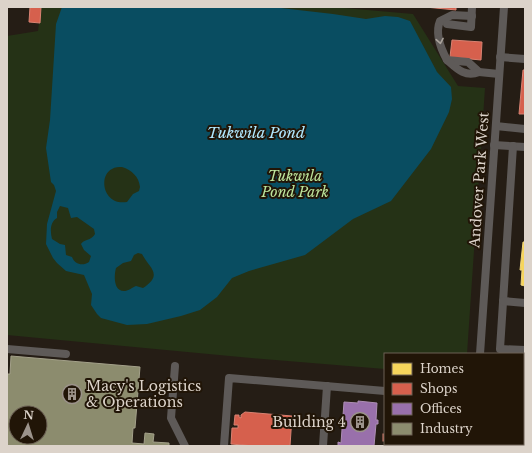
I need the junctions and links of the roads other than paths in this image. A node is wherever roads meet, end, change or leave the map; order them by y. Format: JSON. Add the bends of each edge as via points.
{"nodes":[{"id":1,"x":472,"y":7,"type":"edge"},
{"id":2,"x":504,"y":7,"type":"edge"},
{"id":3,"x":472,"y":16,"type":"junction"},
{"id":4,"x":447,"y":24,"type":"dead end"},
{"id":5,"x":500,"y":57,"type":"junction"},
{"id":6,"x":525,"y":59,"type":"edge"},
{"id":7,"x":499,"y":74,"type":"junction"},
{"id":8,"x":496,"y":126,"type":"junction"},
{"id":9,"x":525,"y":129,"type":"edge"},
{"id":10,"x":494,"y":145,"type":"junction"},
{"id":11,"x":513,"y":146,"type":"junction"},
{"id":12,"x":525,"y":147,"type":"edge"},
{"id":13,"x":503,"y":301,"type":"junction"},
{"id":14,"x":525,"y":303,"type":"edge"},
{"id":15,"x":7,"y":349,"type":"edge"},
{"id":16,"x":525,"y":350,"type":"edge"},
{"id":17,"x":480,"y":353,"type":"edge"},
{"id":18,"x":66,"y":354,"type":"dead end"},
{"id":19,"x":176,"y":366,"type":"dead end"},
{"id":20,"x":327,"y":386,"type":"junction"},
{"id":21,"x":384,"y":391,"type":"edge"},
{"id":22,"x":185,"y":446,"type":"edge"},
{"id":23,"x":224,"y":446,"type":"edge"},
{"id":24,"x":323,"y":446,"type":"edge"}],
"edges":[{"from":1,"to":3,"type":"street"},
{"from":2,"to":5,"type":"street","name":"Andover Park West"},
{"from":3,"to":4,"type":"street","via":[[471,27]]},
{"from":3,"to":7,"type":"street","one_way":true,"via":[[452,15],[440,21],[440,45],[447,60],[468,62],[479,72]]},
{"from":5,"to":6,"type":"street"},
{"from":5,"to":7,"type":"street","name":"Andover Park West"},
{"from":7,"to":8,"type":"street","name":"Andover Park West"},
{"from":8,"to":9,"type":"street"},
{"from":8,"to":10,"type":"street","name":"Andover Park West"},
{"from":10,"to":11,"type":"street"},
{"from":10,"to":17,"type":"street","name":"Andover Park West"},
{"from":11,"to":12,"type":"street"},
{"from":11,"to":13,"type":"street"},
{"from":13,"to":14,"type":"street"},
{"from":13,"to":16,"type":"street","via":[[500,349]]},
{"from":15,"to":18,"type":"street"},
{"from":19,"to":22,"type":"street","via":[[171,418]]},
{"from":20,"to":21,"type":"street"},
{"from":20,"to":23,"type":"street","via":[[229,378]]},
{"from":20,"to":24,"type":"street"}]}
